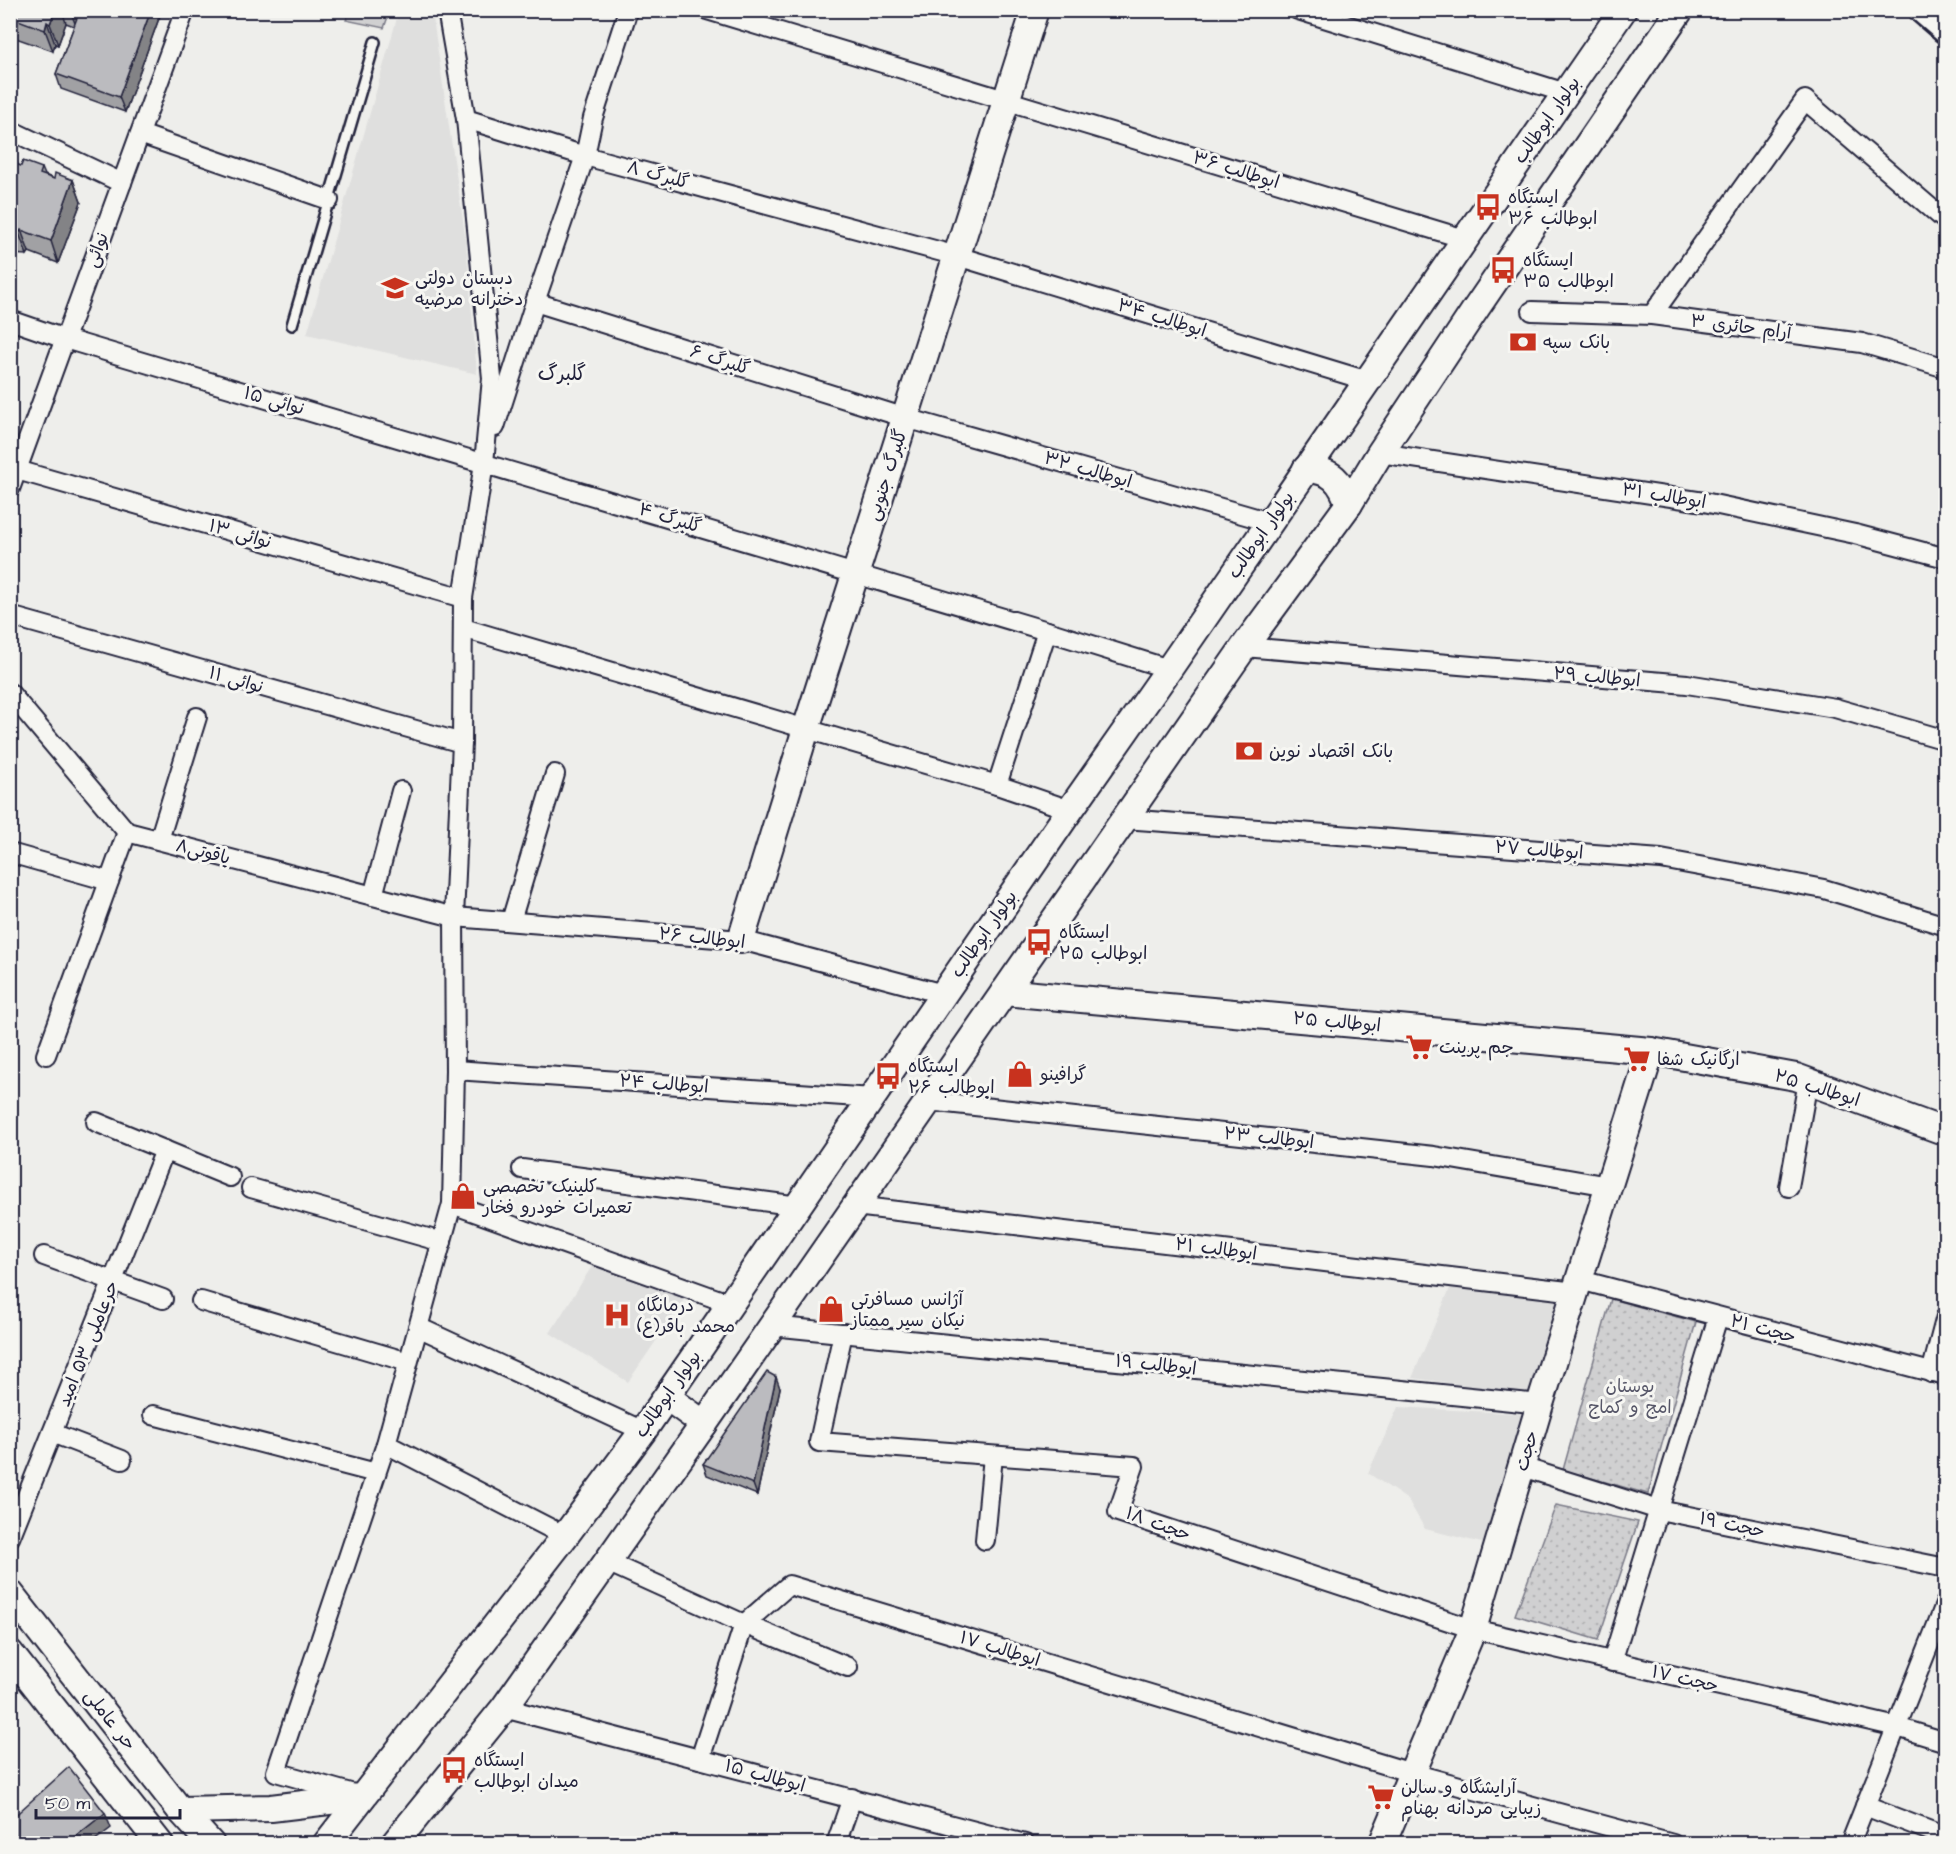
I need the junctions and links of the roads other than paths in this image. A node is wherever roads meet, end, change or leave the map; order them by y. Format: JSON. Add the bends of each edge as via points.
{"nodes":[{"id":1,"x":185,"y":10,"type":"edge"},
{"id":2,"x":447,"y":10,"type":"edge"},
{"id":3,"x":628,"y":10,"type":"edge"},
{"id":4,"x":707,"y":10,"type":"edge"},
{"id":5,"x":1035,"y":10,"type":"edge"},
{"id":6,"x":1298,"y":10,"type":"edge"},
{"id":7,"x":1623,"y":10,"type":"edge"},
{"id":8,"x":1680,"y":10,"type":"edge"},
{"id":9,"x":1924,"y":10,"type":"edge"},
{"id":10,"x":1946,"y":29,"type":"edge"},
{"id":11,"x":375,"y":42,"type":"dead end"},
{"id":12,"x":1566,"y":93,"type":"junction"},
{"id":13,"x":1006,"y":102,"type":"junction"},
{"id":14,"x":466,"y":119,"type":"junction"},
{"id":15,"x":10,"y":130,"type":"edge"},
{"id":16,"x":140,"y":134,"type":"junction"},
{"id":17,"x":585,"y":156,"type":"junction"},
{"id":18,"x":122,"y":183,"type":"junction"},
{"id":19,"x":329,"y":200,"type":"junction"},
{"id":20,"x":1946,"y":221,"type":"edge"},
{"id":21,"x":1465,"y":239,"type":"junction"},
{"id":22,"x":957,"y":256,"type":"junction"},
{"id":23,"x":535,"y":302,"type":"junction"},
{"id":24,"x":1532,"y":311,"type":"dead end"},
{"id":25,"x":1652,"y":315,"type":"junction"},
{"id":26,"x":10,"y":320,"type":"edge"},
{"id":27,"x":292,"y":325,"type":"dead end"},
{"id":28,"x":64,"y":339,"type":"junction"},
{"id":29,"x":1946,"y":368,"type":"edge"},
{"id":30,"x":1368,"y":381,"type":"junction"},
{"id":31,"x":906,"y":418,"type":"junction"},
{"id":32,"x":1380,"y":453,"type":"junction"},
{"id":33,"x":484,"y":463,"type":"junction"},
{"id":34,"x":14,"y":469,"type":"edge"},
{"id":35,"x":1306,"y":470,"type":"junction"},
{"id":36,"x":10,"y":489,"type":"edge"},
{"id":37,"x":1349,"y":504,"type":"junction"},
{"id":38,"x":1270,"y":522,"type":"junction"},
{"id":39,"x":1946,"y":558,"type":"edge"},
{"id":40,"x":856,"y":574,"type":"junction"},
{"id":41,"x":463,"y":598,"type":"junction"},
{"id":42,"x":10,"y":616,"type":"edge"},
{"id":43,"x":463,"y":628,"type":"junction"},
{"id":44,"x":1047,"y":631,"type":"junction"},
{"id":45,"x":1244,"y":647,"type":"junction"},
{"id":46,"x":1169,"y":669,"type":"junction"},
{"id":47,"x":10,"y":693,"type":"edge"},
{"id":48,"x":197,"y":717,"type":"dead end"},
{"id":49,"x":806,"y":729,"type":"junction"},
{"id":50,"x":1946,"y":740,"type":"edge"},
{"id":51,"x":462,"y":744,"type":"junction"},
{"id":52,"x":555,"y":774,"type":"dead end"},
{"id":53,"x":997,"y":785,"type":"junction"},
{"id":54,"x":401,"y":791,"type":"dead end"},
{"id":55,"x":1070,"y":810,"type":"junction"},
{"id":56,"x":1124,"y":819,"type":"junction"},
{"id":57,"x":127,"y":832,"type":"junction"},
{"id":58,"x":159,"y":840,"type":"junction"},
{"id":59,"x":10,"y":853,"type":"edge"},
{"id":60,"x":109,"y":881,"type":"junction"},
{"id":61,"x":373,"y":896,"type":"junction"},
{"id":62,"x":454,"y":916,"type":"junction"},
{"id":63,"x":512,"y":921,"type":"junction"},
{"id":64,"x":1946,"y":926,"type":"edge"},
{"id":65,"x":741,"y":940,"type":"junction"},
{"id":66,"x":1004,"y":992,"type":"junction"},
{"id":67,"x":943,"y":994,"type":"junction"},
{"id":68,"x":1651,"y":1051,"type":"junction"},
{"id":69,"x":46,"y":1055,"type":"dead end"},
{"id":70,"x":456,"y":1070,"type":"junction"},
{"id":71,"x":1808,"y":1081,"type":"junction"},
{"id":72,"x":873,"y":1098,"type":"junction"},
{"id":73,"x":928,"y":1101,"type":"junction"},
{"id":74,"x":96,"y":1122,"type":"dead end"},
{"id":75,"x":1946,"y":1132,"type":"edge"},
{"id":76,"x":165,"y":1150,"type":"junction"},
{"id":77,"x":522,"y":1169,"type":"dead end"},
{"id":78,"x":230,"y":1177,"type":"dead end"},
{"id":79,"x":1609,"y":1186,"type":"junction"},
{"id":80,"x":1789,"y":1186,"type":"dead end"},
{"id":81,"x":251,"y":1188,"type":"dead end"},
{"id":82,"x":452,"y":1204,"type":"junction"},
{"id":83,"x":799,"y":1206,"type":"junction"},
{"id":84,"x":855,"y":1206,"type":"junction"},
{"id":85,"x":441,"y":1242,"type":"junction"},
{"id":86,"x":44,"y":1256,"type":"dead end"},
{"id":87,"x":112,"y":1281,"type":"junction"},
{"id":88,"x":1578,"y":1286,"type":"junction"},
{"id":89,"x":163,"y":1299,"type":"dead end"},
{"id":90,"x":201,"y":1301,"type":"dead end"},
{"id":91,"x":731,"y":1304,"type":"junction"},
{"id":92,"x":1946,"y":1316,"type":"edge"},
{"id":93,"x":1718,"y":1317,"type":"junction"},
{"id":94,"x":772,"y":1326,"type":"junction"},
{"id":95,"x":418,"y":1327,"type":"junction"},
{"id":96,"x":843,"y":1333,"type":"junction"},
{"id":97,"x":408,"y":1362,"type":"junction"},
{"id":98,"x":1938,"y":1375,"type":"edge"},
{"id":99,"x":667,"y":1397,"type":"junction"},
{"id":100,"x":1540,"y":1404,"type":"junction"},
{"id":101,"x":153,"y":1414,"type":"dead end"},
{"id":102,"x":704,"y":1424,"type":"junction"},
{"id":103,"x":643,"y":1431,"type":"junction"},
{"id":104,"x":52,"y":1433,"type":"junction"},
{"id":105,"x":386,"y":1444,"type":"junction"},
{"id":106,"x":993,"y":1456,"type":"junction"},
{"id":107,"x":122,"y":1460,"type":"dead end"},
{"id":108,"x":1522,"y":1467,"type":"junction"},
{"id":109,"x":376,"y":1473,"type":"junction"},
{"id":110,"x":1659,"y":1510,"type":"junction"},
{"id":111,"x":565,"y":1536,"type":"junction"},
{"id":112,"x":10,"y":1538,"type":"edge"},
{"id":113,"x":985,"y":1540,"type":"dead end"},
{"id":114,"x":607,"y":1562,"type":"junction"},
{"id":115,"x":1946,"y":1568,"type":"edge"},
{"id":116,"x":10,"y":1593,"type":"edge"},
{"id":117,"x":1946,"y":1602,"type":"edge"},
{"id":118,"x":744,"y":1624,"type":"junction"},
{"id":119,"x":1473,"y":1629,"type":"junction"},
{"id":120,"x":10,"y":1653,"type":"edge"},
{"id":121,"x":1612,"y":1662,"type":"junction"},
{"id":122,"x":848,"y":1667,"type":"dead end"},
{"id":123,"x":504,"y":1708,"type":"junction"},
{"id":124,"x":1897,"y":1727,"type":"junction"},
{"id":125,"x":1946,"y":1742,"type":"edge"},
{"id":126,"x":700,"y":1759,"type":"junction"},
{"id":127,"x":1412,"y":1773,"type":"junction"},
{"id":128,"x":362,"y":1797,"type":"junction"},
{"id":129,"x":852,"y":1798,"type":"junction"},
{"id":130,"x":1865,"y":1806,"type":"junction"},
{"id":131,"x":180,"y":1810,"type":"junction"},
{"id":132,"x":1946,"y":1837,"type":"edge"},
{"id":133,"x":160,"y":1844,"type":"edge"},
{"id":134,"x":211,"y":1844,"type":"edge"},
{"id":135,"x":326,"y":1844,"type":"edge"},
{"id":136,"x":394,"y":1844,"type":"edge"},
{"id":137,"x":836,"y":1844,"type":"edge"},
{"id":138,"x":1025,"y":1844,"type":"edge"},
{"id":139,"x":1382,"y":1844,"type":"edge"},
{"id":140,"x":1673,"y":1844,"type":"edge"},
{"id":141,"x":1850,"y":1844,"type":"edge"}],
"edges":[{"from":1,"to":16,"type":"street","name":"نوائی"},
{"from":2,"to":14,"type":"street"},
{"from":3,"to":17,"type":"street","via":[[593,118]]},
{"from":4,"to":13,"type":"street","name":"ابوطالب ۳۶"},
{"from":5,"to":13,"type":"main road","name":"گلبرگ جنوبی"},
{"from":6,"to":12,"type":"street"},
{"from":7,"to":12,"type":"main road","name":"بولوار ابوطالب"},
{"from":8,"to":32,"type":"main road"},
{"from":9,"to":10,"type":"main road"},
{"from":11,"to":19,"type":"lane"},
{"from":12,"to":21,"type":"main road","name":"بولوار ابوطالب"},
{"from":13,"to":21,"type":"street","name":"ابوطالب ۳۶"},
{"from":13,"to":22,"type":"main road","name":"گلبرگ جنوبی"},
{"from":14,"to":17,"type":"street","name":"گلبرگ ۸"},
{"from":14,"to":33,"type":"street","via":[[492,378]]},
{"from":15,"to":18,"type":"street"},
{"from":16,"to":18,"type":"street","name":"نوائی"},
{"from":16,"to":19,"type":"street"},
{"from":17,"to":22,"type":"street","name":"گلبرگ ۸"},
{"from":17,"to":23,"type":"street"},
{"from":18,"to":28,"type":"street","name":"نوائی"},
{"from":19,"to":27,"type":"lane"},
{"from":20,"to":25,"type":"street","via":[[1805,100]]},
{"from":21,"to":30,"type":"main road","name":"بولوار ابوطالب"},
{"from":22,"to":30,"type":"street","name":"ابوطالب ۳۴"},
{"from":22,"to":31,"type":"main road","name":"گلبرگ جنوبی"},
{"from":23,"to":31,"type":"street","name":"گلبرگ ۶"},
{"from":23,"to":33,"type":"street"},
{"from":24,"to":25,"type":"street","name":"آرام حائری ۳"},
{"from":25,"to":29,"type":"street","name":"آرام حائری ۳","via":[[1863,343]]},
{"from":26,"to":28,"type":"street","name":"نوائی ۱۵"},
{"from":28,"to":33,"type":"street","name":"نوائی ۱۵"},
{"from":28,"to":34,"type":"street","name":"نوائی"},
{"from":30,"to":35,"type":"main road","name":"بولوار ابوطالب"},
{"from":31,"to":38,"type":"street","name":"ابوطالب ۳۲"},
{"from":31,"to":40,"type":"main road","name":"گلبرگ جنوبی"},
{"from":32,"to":37,"type":"main road"},
{"from":32,"to":39,"type":"street","name":"ابوطالب ۳۱","via":[[1704,502]]},
{"from":33,"to":40,"type":"street","name":"گلبرگ ۴"},
{"from":33,"to":41,"type":"street"},
{"from":34,"to":36,"type":"street","name":"نوائی"},
{"from":34,"to":41,"type":"street","name":"نوائی ۱۳"},
{"from":35,"to":37,"type":"main road","via":[[1332,476]]},
{"from":35,"to":38,"type":"main road","name":"بولوار ابوطالب"},
{"from":37,"to":45,"type":"main road"},
{"from":38,"to":46,"type":"main road","name":"بولوار ابوطالب"},
{"from":40,"to":44,"type":"street","name":"گلبرگ ۴"},
{"from":40,"to":49,"type":"main road","name":"گلبرگ جنوبی"},
{"from":41,"to":43,"type":"street"},
{"from":42,"to":51,"type":"street","name":"نوائی ۱۱"},
{"from":43,"to":49,"type":"street"},
{"from":43,"to":51,"type":"street"},
{"from":44,"to":46,"type":"street","name":"گلبرگ ۴"},
{"from":44,"to":53,"type":"street"},
{"from":45,"to":50,"type":"street","name":"ابوطالب ۲۹","via":[[1687,684],[1834,708]]},
{"from":45,"to":56,"type":"main road"},
{"from":46,"to":55,"type":"main road","name":"بولوار ابوطالب"},
{"from":47,"to":57,"type":"street"},
{"from":48,"to":58,"type":"street"},
{"from":49,"to":53,"type":"street"},
{"from":49,"to":65,"type":"main road","name":"گلبرگ جنوبی"},
{"from":51,"to":62,"type":"street"},
{"from":52,"to":63,"type":"street"},
{"from":53,"to":55,"type":"street"},
{"from":54,"to":61,"type":"street"},
{"from":55,"to":67,"type":"main road","name":"بولوار ابوطالب"},
{"from":56,"to":64,"type":"street","name":"ابوطالب ۲۷","via":[[1661,859],[1824,889]]},
{"from":56,"to":66,"type":"main road"},
{"from":57,"to":58,"type":"street","name":"یاقوتی۸"},
{"from":57,"to":60,"type":"street"},
{"from":58,"to":61,"type":"street","name":"یاقوتی۸"},
{"from":59,"to":60,"type":"street"},
{"from":60,"to":69,"type":"street"},
{"from":61,"to":62,"type":"street","name":"یاقوتی۸"},
{"from":62,"to":63,"type":"street","name":"ابوطالب ۲۶"},
{"from":62,"to":70,"type":"street"},
{"from":63,"to":65,"type":"street","name":"ابوطالب ۲۶"},
{"from":65,"to":67,"type":"street","name":"ابوطالب ۲۶"},
{"from":66,"to":68,"type":"main road","name":"ابوطالب ۲۵"},
{"from":66,"to":73,"type":"main road"},
{"from":67,"to":72,"type":"main road","name":"بولوار ابوطالب"},
{"from":68,"to":71,"type":"main road","name":"ابوطالب ۲۵"},
{"from":68,"to":79,"type":"main road","name":"حجت"},
{"from":70,"to":72,"type":"street","name":"ابوطالب ۲۴"},
{"from":70,"to":82,"type":"street"},
{"from":71,"to":75,"type":"main road","name":"ابوطالب ۲۵"},
{"from":71,"to":80,"type":"street"},
{"from":72,"to":83,"type":"main road","name":"بولوار ابوطالب"},
{"from":73,"to":79,"type":"street","name":"ابوطالب ۲۳","via":[[1434,1156]]},
{"from":73,"to":84,"type":"main road"},
{"from":74,"to":76,"type":"street"},
{"from":76,"to":78,"type":"street"},
{"from":76,"to":87,"type":"street","name":"حرعاملی ۵۳ امید"},
{"from":77,"to":83,"type":"street"},
{"from":79,"to":88,"type":"main road","name":"حجت"},
{"from":81,"to":85,"type":"street"},
{"from":82,"to":85,"type":"street"},
{"from":82,"to":91,"type":"street"},
{"from":83,"to":91,"type":"main road","name":"بولوار ابوطالب"},
{"from":84,"to":88,"type":"street","name":"ابوطالب ۲۱"},
{"from":84,"to":94,"type":"main road"},
{"from":85,"to":95,"type":"street"},
{"from":86,"to":87,"type":"street"},
{"from":87,"to":89,"type":"street"},
{"from":87,"to":104,"type":"street","name":"حرعاملی ۵۳ امید"},
{"from":88,"to":93,"type":"street","name":"حجت ۲۱"},
{"from":88,"to":100,"type":"main road","name":"حجت"},
{"from":90,"to":97,"type":"street"},
{"from":91,"to":99,"type":"main road","name":"بولوار ابوطالب"},
{"from":92,"to":98,"type":"street"},
{"from":93,"to":98,"type":"street","name":"حجت ۲۱"},
{"from":93,"to":110,"type":"street"},
{"from":94,"to":96,"type":"street","name":"ابوطالب ۱۹"},
{"from":94,"to":102,"type":"main road"},
{"from":95,"to":97,"type":"street"},
{"from":95,"to":103,"type":"street"},
{"from":96,"to":100,"type":"street","name":"ابوطالب ۱۹"},
{"from":96,"to":106,"type":"street","name":"حجت ۱۸","via":[[819,1442]]},
{"from":97,"to":105,"type":"street"},
{"from":99,"to":102,"type":"main road"},
{"from":99,"to":103,"type":"main road","name":"بولوار ابوطالب"},
{"from":100,"to":108,"type":"main road","name":"حجت"},
{"from":101,"to":109,"type":"street"},
{"from":102,"to":114,"type":"main road"},
{"from":103,"to":111,"type":"main road","name":"بولوار ابوطالب"},
{"from":104,"to":107,"type":"street"},
{"from":104,"to":112,"type":"street","name":"حرعاملی ۵۳ امید"},
{"from":105,"to":109,"type":"street"},
{"from":105,"to":111,"type":"street"},
{"from":106,"to":113,"type":"street"},
{"from":106,"to":119,"type":"street","name":"حجت ۱۸","via":[[1134,1466],[1118,1512]]},
{"from":108,"to":110,"type":"street","name":"حجت ۱۹"},
{"from":108,"to":119,"type":"main road","name":"حجت"},
{"from":109,"to":128,"type":"street","via":[[276,1772]]},
{"from":110,"to":115,"type":"street","name":"حجت ۱۹"},
{"from":110,"to":121,"type":"street"},
{"from":111,"to":128,"type":"main road","name":"بولوار ابوطالب"},
{"from":114,"to":118,"type":"street"},
{"from":114,"to":123,"type":"main road"},
{"from":116,"to":131,"type":"main road","name":"حر عاملی"},
{"from":117,"to":124,"type":"street"},
{"from":118,"to":122,"type":"street"},
{"from":118,"to":126,"type":"street"},
{"from":118,"to":127,"type":"street","name":"ابوطالب ۱۷","via":[[789,1585]]},
{"from":119,"to":121,"type":"street","name":"حجت ۱۷"},
{"from":119,"to":127,"type":"main road","name":"حجت"},
{"from":120,"to":133,"type":"main road","name":"حر عاملی"},
{"from":121,"to":124,"type":"street","name":"حجت ۱۷"},
{"from":123,"to":126,"type":"street","name":"ابوطالب ۱۵"},
{"from":123,"to":136,"type":"main road"},
{"from":124,"to":125,"type":"street","name":"حجت ۱۷"},
{"from":124,"to":130,"type":"street"},
{"from":126,"to":129,"type":"street","name":"ابوطالب ۱۵"},
{"from":127,"to":139,"type":"main road","name":"حجت"},
{"from":127,"to":140,"type":"street"},
{"from":128,"to":131,"type":"main road","via":[[272,1808]]},
{"from":128,"to":135,"type":"main road","name":"بولوار ابوطالب"},
{"from":129,"to":137,"type":"street"},
{"from":129,"to":138,"type":"street","name":"ابوطالب ۱۵"},
{"from":130,"to":132,"type":"street"},
{"from":130,"to":141,"type":"street"},
{"from":131,"to":134,"type":"main road","name":"حر عاملی"}]}
